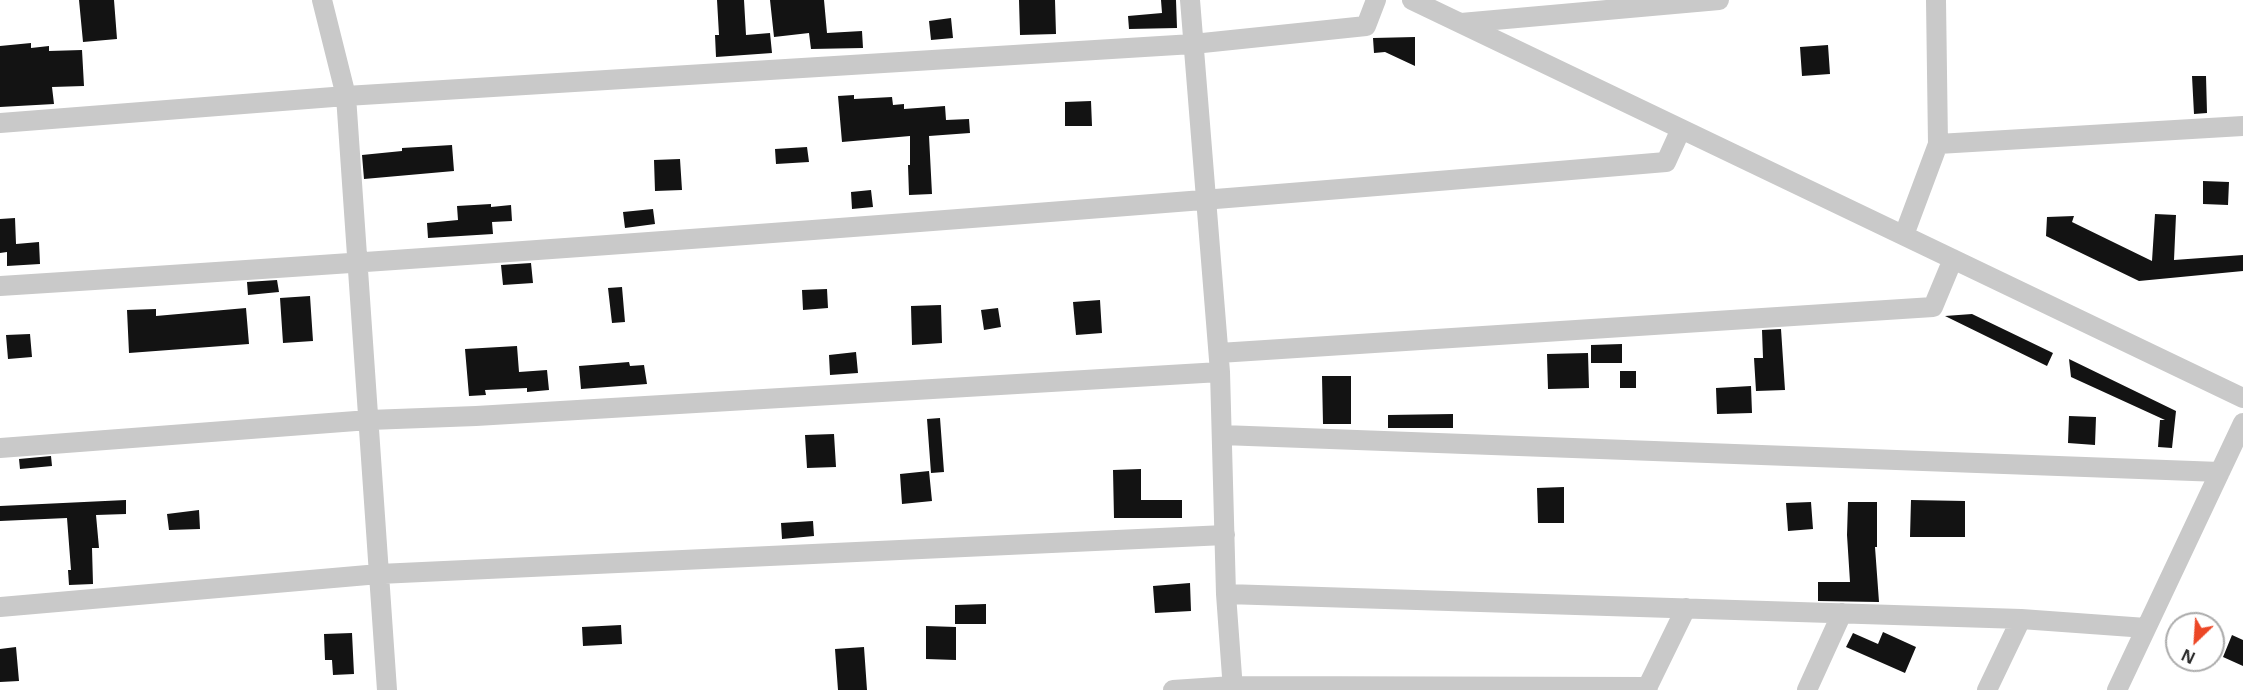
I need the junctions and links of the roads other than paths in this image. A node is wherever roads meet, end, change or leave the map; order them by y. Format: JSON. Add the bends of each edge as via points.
{"nodes":[{"id":1,"x":322,"y":0,"type":"edge"},
{"id":2,"x":1190,"y":0,"type":"edge"},
{"id":3,"x":1376,"y":0,"type":"edge"},
{"id":4,"x":1412,"y":0,"type":"edge"},
{"id":5,"x":1719,"y":0,"type":"edge"},
{"id":6,"x":1936,"y":0,"type":"edge"},
{"id":7,"x":1461,"y":23,"type":"junction"},
{"id":8,"x":1194,"y":44,"type":"junction"},
{"id":9,"x":346,"y":96,"type":"junction"},
{"id":10,"x":0,"y":123,"type":"edge"},
{"id":11,"x":2243,"y":126,"type":"edge"},
{"id":12,"x":1681,"y":129,"type":"junction"},
{"id":13,"x":1938,"y":144,"type":"junction"},
{"id":14,"x":1206,"y":201,"type":"junction"},
{"id":15,"x":1904,"y":236,"type":"junction"},
{"id":16,"x":1953,"y":259,"type":"junction"},
{"id":17,"x":358,"y":264,"type":"junction"},
{"id":18,"x":0,"y":286,"type":"edge"},
{"id":19,"x":1220,"y":363,"type":"junction"},
{"id":20,"x":2243,"y":398,"type":"edge"},
{"id":21,"x":369,"y":420,"type":"junction"},
{"id":22,"x":2243,"y":423,"type":"edge"},
{"id":23,"x":1222,"y":435,"type":"junction"},
{"id":24,"x":0,"y":448,"type":"edge"},
{"id":25,"x":2220,"y":472,"type":"junction"},
{"id":26,"x":1225,"y":535,"type":"junction"},
{"id":27,"x":379,"y":574,"type":"junction"},
{"id":28,"x":1226,"y":594,"type":"junction"},
{"id":29,"x":0,"y":607,"type":"edge"},
{"id":30,"x":1686,"y":608,"type":"junction"},
{"id":31,"x":1842,"y":613,"type":"junction"},
{"id":32,"x":2021,"y":619,"type":"junction"},
{"id":33,"x":2146,"y":628,"type":"junction"},
{"id":34,"x":1233,"y":688,"type":"edge"},
{"id":35,"x":1647,"y":688,"type":"edge"},
{"id":36,"x":387,"y":690,"type":"edge"},
{"id":37,"x":1173,"y":690,"type":"edge"},
{"id":38,"x":1807,"y":690,"type":"edge"},
{"id":39,"x":1987,"y":690,"type":"edge"},
{"id":40,"x":2117,"y":690,"type":"edge"}],
"edges":[{"from":1,"to":9,"type":"street"},
{"from":2,"to":8,"type":"street"},
{"from":3,"to":8,"type":"street","via":[[1366,27]]},
{"from":4,"to":7,"type":"street"},
{"from":5,"to":7,"type":"street"},
{"from":6,"to":13,"type":"street"},
{"from":7,"to":12,"type":"street"},
{"from":8,"to":9,"type":"street"},
{"from":8,"to":14,"type":"street"},
{"from":9,"to":10,"type":"street"},
{"from":9,"to":17,"type":"street"},
{"from":11,"to":13,"type":"street"},
{"from":12,"to":14,"type":"street","via":[[1666,162]]},
{"from":12,"to":15,"type":"street"},
{"from":13,"to":15,"type":"street"},
{"from":14,"to":17,"type":"street"},
{"from":14,"to":19,"type":"street"},
{"from":15,"to":16,"type":"street"},
{"from":16,"to":19,"type":"street","via":[[1933,307]]},
{"from":16,"to":20,"type":"street"},
{"from":17,"to":18,"type":"street"},
{"from":17,"to":21,"type":"street"},
{"from":19,"to":21,"type":"street"},
{"from":19,"to":23,"type":"street"},
{"from":21,"to":24,"type":"street"},
{"from":21,"to":27,"type":"street"},
{"from":22,"to":25,"type":"street"},
{"from":23,"to":25,"type":"street"},
{"from":23,"to":26,"type":"street"},
{"from":25,"to":33,"type":"street"},
{"from":26,"to":27,"type":"street"},
{"from":26,"to":28,"type":"street"},
{"from":27,"to":29,"type":"street"},
{"from":27,"to":36,"type":"street"},
{"from":28,"to":30,"type":"street"},
{"from":28,"to":34,"type":"street"},
{"from":30,"to":31,"type":"street"},
{"from":30,"to":35,"type":"street"},
{"from":31,"to":32,"type":"street"},
{"from":31,"to":38,"type":"street"},
{"from":32,"to":33,"type":"street"},
{"from":32,"to":39,"type":"street"},
{"from":33,"to":40,"type":"street"},
{"from":34,"to":35,"type":"street"},
{"from":34,"to":37,"type":"street"}]}
